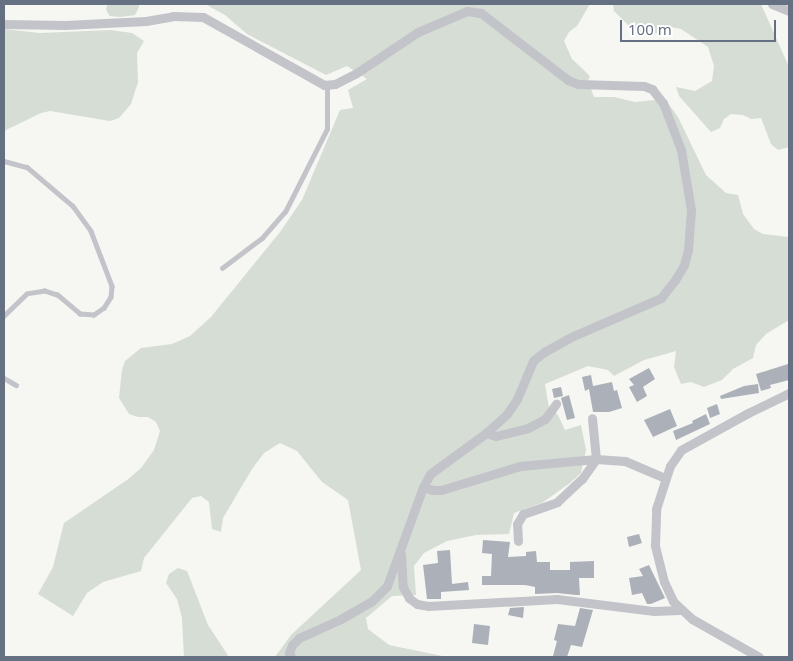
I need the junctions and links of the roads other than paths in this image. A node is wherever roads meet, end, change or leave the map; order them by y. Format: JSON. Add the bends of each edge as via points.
{"nodes":[{"id":1,"x":772,"y":4,"type":"edge"},
{"id":2,"x":789,"y":10,"type":"edge"},
{"id":3,"x":4,"y":24,"type":"edge"},
{"id":4,"x":327,"y":85,"type":"junction"},
{"id":5,"x":4,"y":161,"type":"edge"},
{"id":6,"x":222,"y":268,"type":"dead end"},
{"id":7,"x":4,"y":316,"type":"edge"},
{"id":8,"x":4,"y":378,"type":"edge"},
{"id":9,"x":16,"y":385,"type":"dead end"},
{"id":10,"x":789,"y":393,"type":"edge"},
{"id":11,"x":556,"y":404,"type":"dead end"},
{"id":12,"x":592,"y":418,"type":"dead end"},
{"id":13,"x":486,"y":433,"type":"junction"},
{"id":14,"x":596,"y":459,"type":"junction"},
{"id":15,"x":665,"y":478,"type":"junction"},
{"id":16,"x":423,"y":487,"type":"junction"},
{"id":17,"x":518,"y":541,"type":"dead end"},
{"id":18,"x":400,"y":548,"type":"junction"},
{"id":19,"x":680,"y":610,"type":"junction"},
{"id":20,"x":291,"y":657,"type":"edge"},
{"id":21,"x":759,"y":657,"type":"edge"}],
"edges":[{"from":1,"to":2,"type":"street"},
{"from":3,"to":4,"type":"street","via":[[65,25],[146,21],[173,16],[203,17]]},
{"from":4,"to":6,"type":"lane","via":[[327,129],[285,212],[262,238]]},
{"from":4,"to":13,"type":"street","via":[[355,74],[418,32],[468,10],[481,13],[568,80],[578,84],[644,86],[652,89],[663,102],[681,150],[691,210],[684,264],[660,298],[573,336],[538,356],[528,369],[514,406]]},
{"from":5,"to":7,"type":"lane","via":[[27,167],[73,206],[91,231],[112,286],[111,297],[94,315],[80,314],[57,295],[45,291],[27,294]]},
{"from":8,"to":9,"type":"lane"},
{"from":10,"to":15,"type":"street","via":[[685,447],[676,455]]},
{"from":11,"to":13,"type":"street","via":[[545,419],[528,428],[496,436]]},
{"from":12,"to":14,"type":"street"},
{"from":13,"to":16,"type":"street","via":[[440,465]]},
{"from":14,"to":15,"type":"street","via":[[624,461]]},
{"from":14,"to":16,"type":"street","via":[[520,466],[441,490]]},
{"from":14,"to":17,"type":"street","via":[[582,479],[557,502],[523,514],[517,524]]},
{"from":15,"to":19,"type":"street","via":[[656,509],[655,545],[664,582]]},
{"from":16,"to":18,"type":"street"},
{"from":18,"to":19,"type":"street","via":[[404,587],[409,598],[417,604],[557,599],[654,611]]},
{"from":18,"to":20,"type":"street","via":[[386,586],[372,601],[299,638],[292,645]]},
{"from":19,"to":21,"type":"street"}]}
